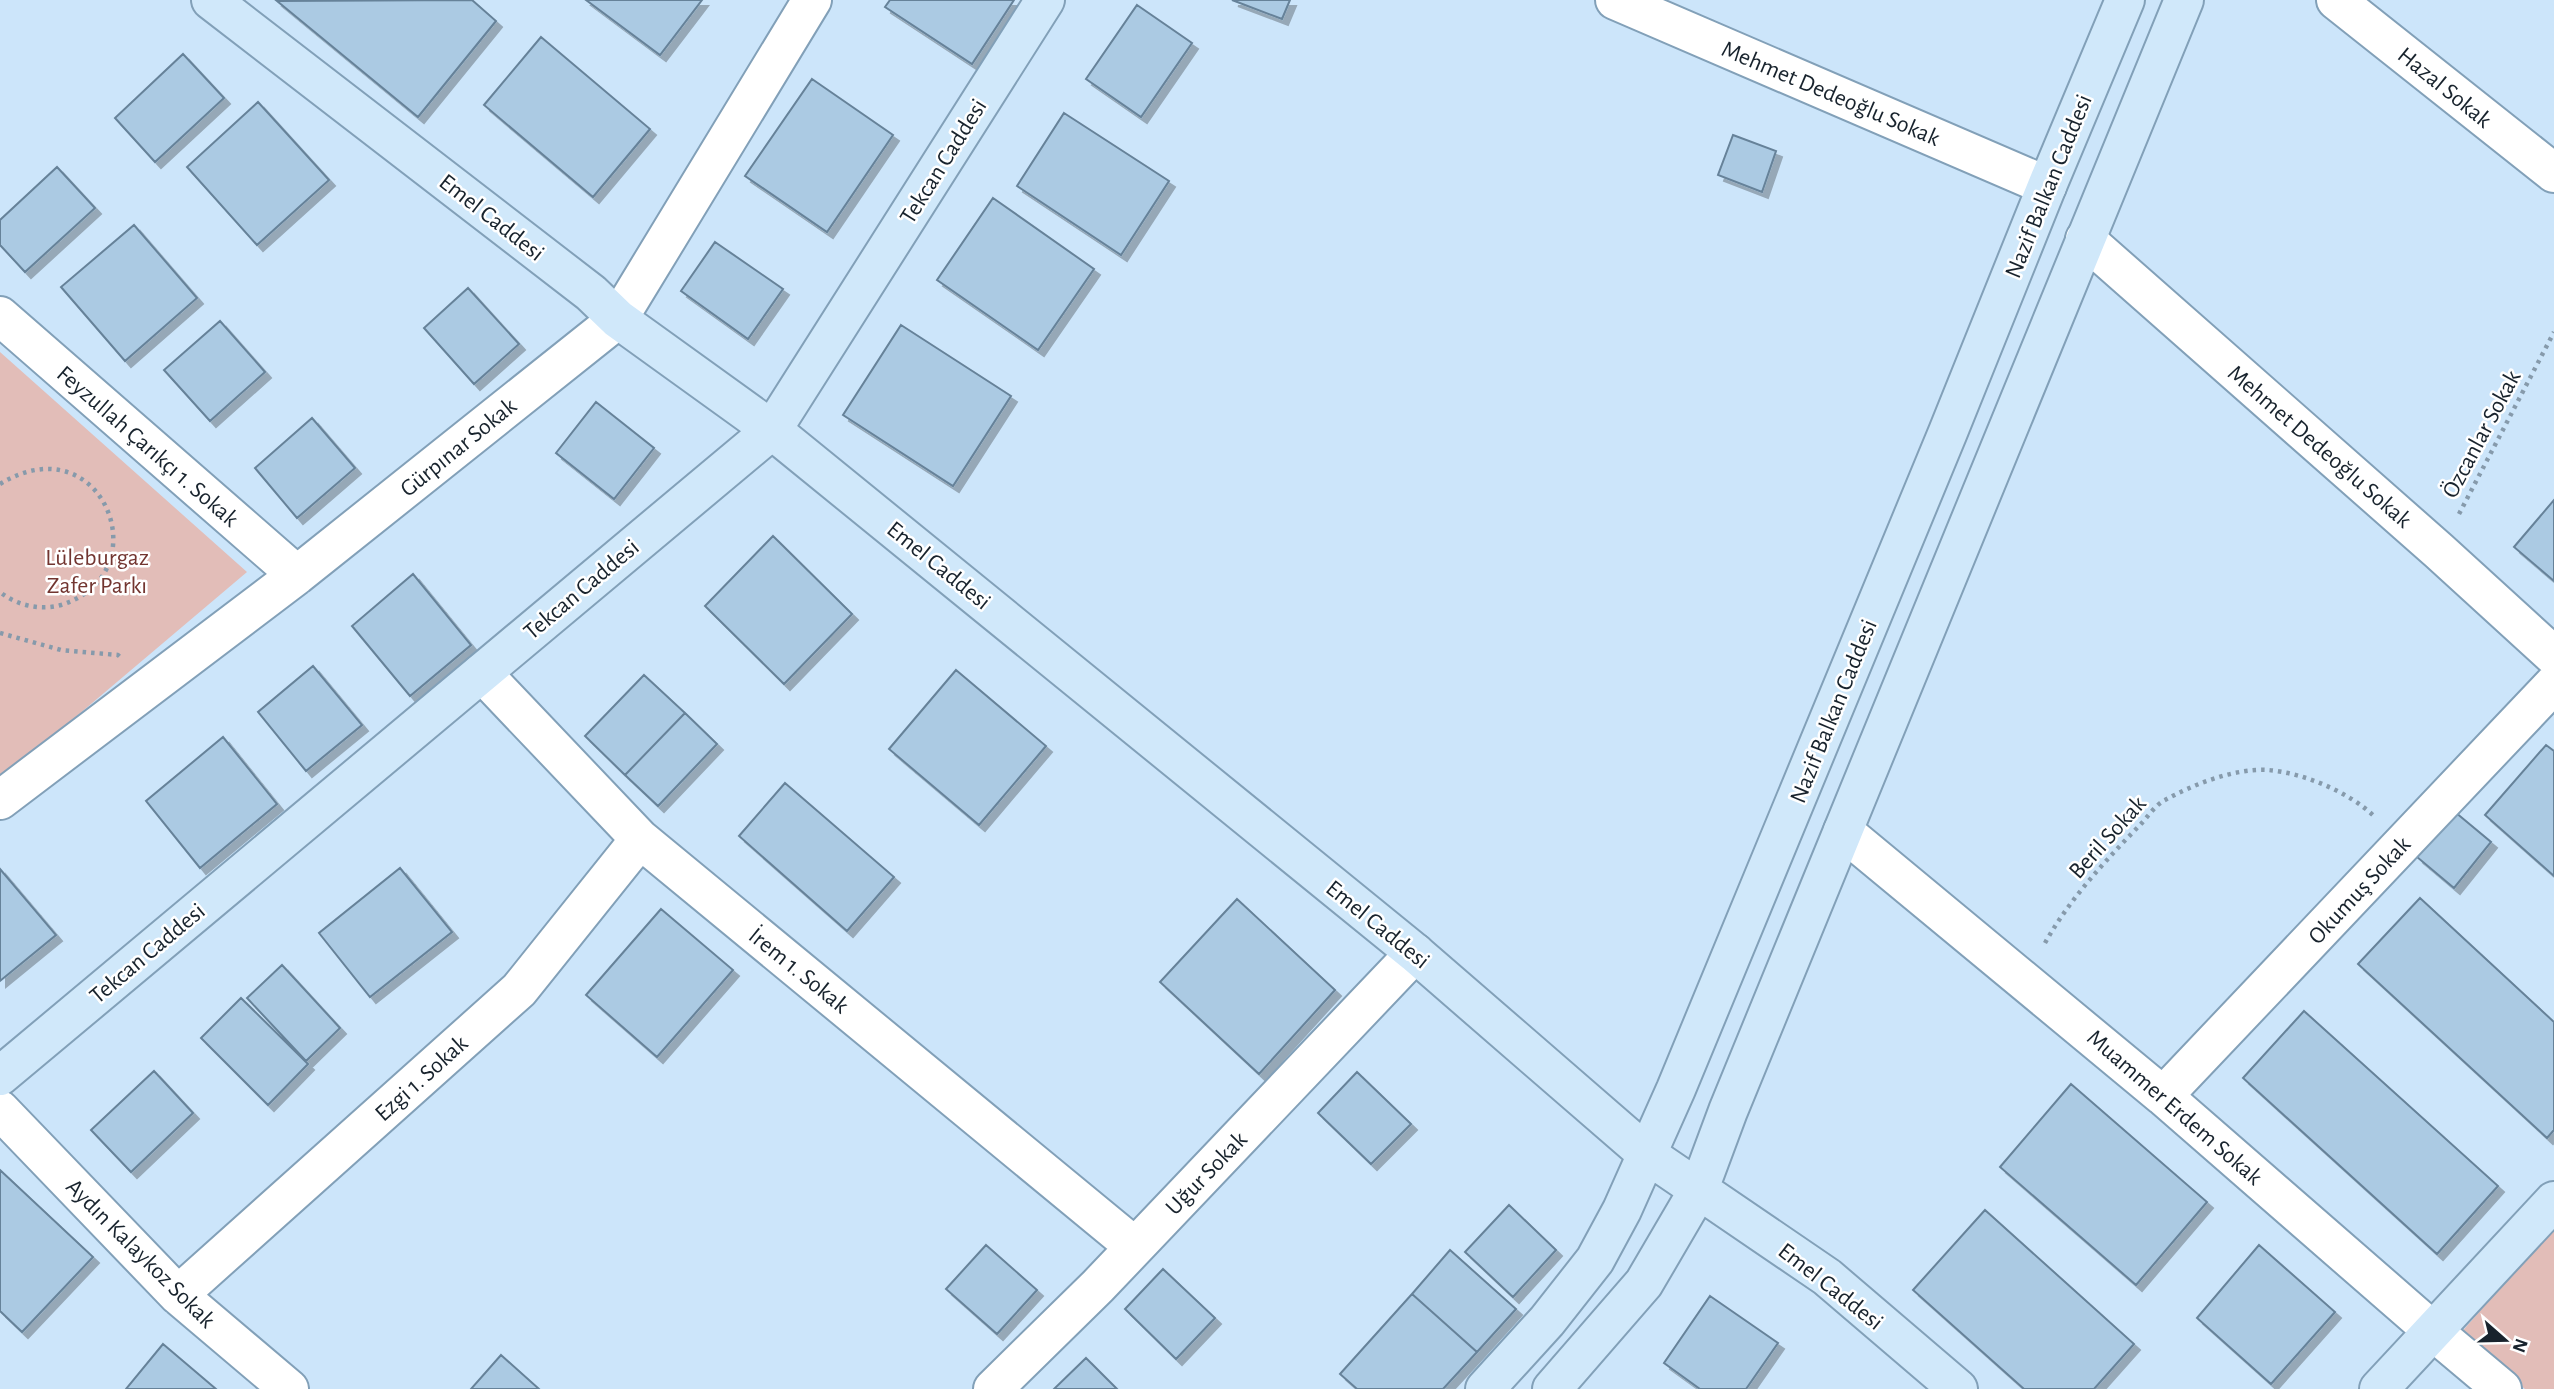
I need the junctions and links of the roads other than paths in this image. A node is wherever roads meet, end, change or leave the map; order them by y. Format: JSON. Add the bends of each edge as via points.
{"nodes":[{"id":1,"x":211,"y":0,"type":"edge"},
{"id":2,"x":812,"y":0,"type":"edge"},
{"id":3,"x":1045,"y":0,"type":"edge"},
{"id":4,"x":1615,"y":0,"type":"edge"},
{"id":5,"x":2125,"y":0,"type":"edge"},
{"id":6,"x":2183,"y":0,"type":"edge"},
{"id":7,"x":2336,"y":0,"type":"edge"},
{"id":8,"x":2554,"y":173,"type":"edge"},
{"id":9,"x":2047,"y":186,"type":"junction"},
{"id":10,"x":2085,"y":239,"type":"junction"},
{"id":11,"x":0,"y":316,"type":"edge"},
{"id":12,"x":618,"y":319,"type":"junction"},
{"id":13,"x":772,"y":430,"type":"junction"},
{"id":14,"x":297,"y":575,"type":"junction"},
{"id":15,"x":2554,"y":656,"type":"edge"},
{"id":16,"x":482,"y":673,"type":"junction"},
{"id":17,"x":2554,"y":684,"type":"edge"},
{"id":18,"x":0,"y":800,"type":"edge"},
{"id":19,"x":1843,"y":831,"type":"junction"},
{"id":20,"x":640,"y":839,"type":"junction"},
{"id":21,"x":1415,"y":953,"type":"junction"},
{"id":22,"x":0,"y":1076,"type":"edge"},
{"id":23,"x":2163,"y":1096,"type":"junction"},
{"id":24,"x":0,"y":1110,"type":"edge"},
{"id":25,"x":1648,"y":1155,"type":"junction"},
{"id":26,"x":1699,"y":1189,"type":"junction"},
{"id":27,"x":2554,"y":1201,"type":"edge"},
{"id":28,"x":1135,"y":1247,"type":"junction"},
{"id":29,"x":178,"y":1295,"type":"junction"},
{"id":30,"x":2434,"y":1332,"type":"junction"},
{"id":31,"x":289,"y":1389,"type":"edge"},
{"id":32,"x":993,"y":1389,"type":"edge"},
{"id":33,"x":1485,"y":1389,"type":"edge"},
{"id":34,"x":1552,"y":1389,"type":"edge"},
{"id":35,"x":1958,"y":1389,"type":"edge"},
{"id":36,"x":2379,"y":1389,"type":"edge"},
{"id":37,"x":2502,"y":1389,"type":"edge"}],
"edges":[{"from":1,"to":12,"type":"street","name":"Emel Caddesi","via":[[591,293]]},
{"from":2,"to":12,"type":"street","name":"Gürpınar Sokak"},
{"from":3,"to":13,"type":"street","name":"Tekcan Caddesi"},
{"from":4,"to":9,"type":"street","name":"Mehmet Dedeoğlu Sokak"},
{"from":5,"to":9,"type":"street","name":"Nazif Balkan Caddesi"},
{"from":6,"to":10,"type":"street"},
{"from":7,"to":8,"type":"street","name":"Hazal Sokak"},
{"from":9,"to":25,"type":"street","name":"Nazif Balkan Caddesi"},
{"from":10,"to":15,"type":"street","name":"Mehmet Dedeoğlu Sokak"},
{"from":10,"to":19,"type":"street"},
{"from":11,"to":14,"type":"street","name":"Feyzullah Çarıkçı 1. Sokak"},
{"from":12,"to":13,"type":"street","name":"Emel Caddesi"},
{"from":12,"to":14,"type":"street","name":"Gürpınar Sokak"},
{"from":13,"to":16,"type":"street","name":"Tekcan Caddesi"},
{"from":13,"to":21,"type":"street","name":"Emel Caddesi"},
{"from":14,"to":18,"type":"street","name":"Gürpınar Sokak"},
{"from":16,"to":20,"type":"street","name":"İrem 1. Sokak"},
{"from":16,"to":22,"type":"street","name":"Tekcan Caddesi"},
{"from":17,"to":23,"type":"street","name":"Okumuş Sokak"},
{"from":19,"to":23,"type":"street","name":"Muammer Erdem Sokak"},
{"from":19,"to":26,"type":"street"},
{"from":20,"to":28,"type":"street","name":"İrem 1. Sokak"},
{"from":20,"to":29,"type":"street","name":"Ezgi 1. Sokak","via":[[519,990]]},
{"from":21,"to":25,"type":"street","name":"Emel Caddesi"},
{"from":21,"to":28,"type":"street","name":"Uğur Sokak"},
{"from":23,"to":30,"type":"street","name":"Muammer Erdem Sokak"},
{"from":24,"to":29,"type":"street","name":"Aydın Kalaykoz Sokak"},
{"from":25,"to":26,"type":"street","name":"Emel Caddesi"},
{"from":25,"to":33,"type":"street","name":"Nazif Balkan Caddesi","via":[[1595,1259]]},
{"from":26,"to":34,"type":"street","via":[[1644,1283]]},
{"from":26,"to":35,"type":"street","name":"Emel Caddesi","via":[[1827,1277]]},
{"from":27,"to":30,"type":"street"},
{"from":28,"to":32,"type":"street","name":"Uğur Sokak"},
{"from":29,"to":31,"type":"street","name":"Aydın Kalaykoz Sokak"},
{"from":30,"to":36,"type":"street"},
{"from":30,"to":37,"type":"street","name":"Muammer Erdem Sokak"}]}
